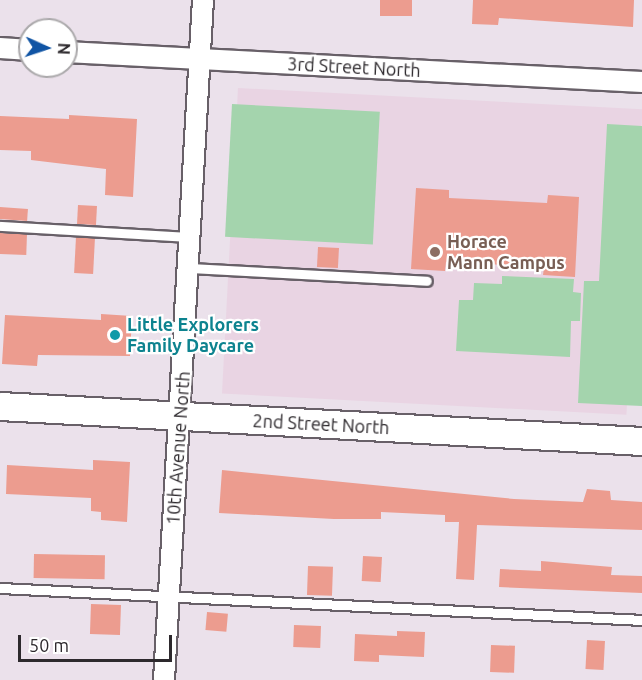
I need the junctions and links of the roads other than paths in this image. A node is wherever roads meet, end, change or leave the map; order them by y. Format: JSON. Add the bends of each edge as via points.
{"nodes":[{"id":1,"x":203,"y":0,"type":"edge"},
{"id":2,"x":0,"y":48,"type":"edge"},
{"id":3,"x":18,"y":49,"type":"edge"},
{"id":4,"x":78,"y":53,"type":"edge"},
{"id":5,"x":200,"y":59,"type":"junction"},
{"id":6,"x":642,"y":82,"type":"edge"},
{"id":7,"x":0,"y":226,"type":"edge"},
{"id":8,"x":190,"y":237,"type":"junction"},
{"id":9,"x":190,"y":268,"type":"junction"},
{"id":10,"x":427,"y":281,"type":"dead end"},
{"id":11,"x":0,"y":406,"type":"edge"},
{"id":12,"x":179,"y":416,"type":"junction"},
{"id":13,"x":642,"y":441,"type":"edge"},
{"id":14,"x":0,"y":588,"type":"edge"},
{"id":15,"x":169,"y":598,"type":"junction"},
{"id":16,"x":642,"y":620,"type":"edge"},
{"id":17,"x":164,"y":680,"type":"edge"}],
"edges":[{"from":1,"to":5,"type":"street","name":"10th Avenue North"},
{"from":2,"to":3,"type":"street"},
{"from":4,"to":5,"type":"street","name":"3rd Street North"},
{"from":5,"to":6,"type":"street","name":"3rd Street North"},
{"from":5,"to":8,"type":"street","name":"10th Avenue North"},
{"from":7,"to":8,"type":"lane"},
{"from":8,"to":9,"type":"street","name":"10th Avenue North"},
{"from":9,"to":10,"type":"lane"},
{"from":9,"to":12,"type":"street","name":"10th Avenue North"},
{"from":11,"to":12,"type":"street","name":"2nd Street North"},
{"from":12,"to":13,"type":"street","name":"2nd Street North"},
{"from":12,"to":15,"type":"street","name":"10th Avenue North"},
{"from":14,"to":15,"type":"lane"},
{"from":15,"to":16,"type":"lane"},
{"from":15,"to":17,"type":"street","name":"10th Avenue North"}]}
